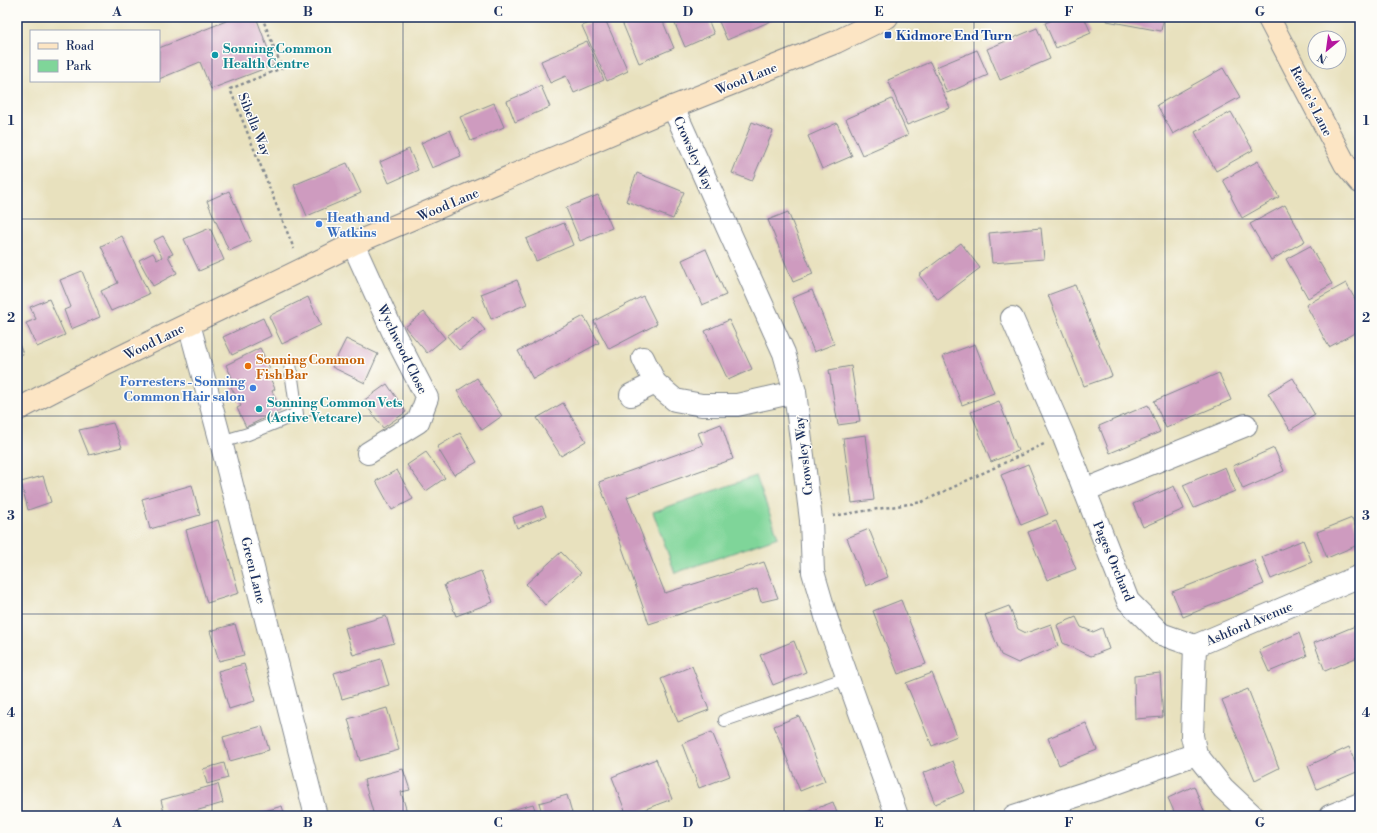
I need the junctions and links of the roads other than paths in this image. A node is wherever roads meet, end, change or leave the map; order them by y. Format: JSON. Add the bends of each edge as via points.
{"nodes":[{"id":1,"x":887,"y":17,"type":"edge"},
{"id":2,"x":1268,"y":17,"type":"edge"},
{"id":3,"x":673,"y":107,"type":"junction"},
{"id":4,"x":1360,"y":182,"type":"edge"},
{"id":5,"x":353,"y":244,"type":"junction"},
{"id":6,"x":1012,"y":318,"type":"dead end"},
{"id":7,"x":189,"y":324,"type":"junction"},
{"id":8,"x":643,"y":358,"type":"dead end"},
{"id":9,"x":290,"y":364,"type":"dead end"},
{"id":10,"x":655,"y":383,"type":"junction"},
{"id":11,"x":795,"y":392,"type":"junction"},
{"id":12,"x":631,"y":395,"type":"dead end"},
{"id":13,"x":17,"y":410,"type":"edge"},
{"id":14,"x":1246,"y":425,"type":"dead end"},
{"id":15,"x":221,"y":442,"type":"junction"},
{"id":16,"x":368,"y":453,"type":"dead end"},
{"id":17,"x":1084,"y":490,"type":"junction"},
{"id":18,"x":1360,"y":576,"type":"edge"},
{"id":19,"x":1195,"y":646,"type":"junction"},
{"id":20,"x":847,"y":678,"type":"junction"},
{"id":21,"x":725,"y":720,"type":"dead end"},
{"id":22,"x":1196,"y":754,"type":"junction"},
{"id":23,"x":1360,"y":804,"type":"edge"},
{"id":24,"x":316,"y":816,"type":"edge"},
{"id":25,"x":897,"y":816,"type":"edge"},
{"id":26,"x":1014,"y":816,"type":"edge"},
{"id":27,"x":1253,"y":816,"type":"edge"},
{"id":28,"x":1330,"y":816,"type":"edge"}],
"edges":[{"from":1,"to":3,"type":"street","name":"Wood Lane","via":[[836,42]]},
{"from":2,"to":4,"type":"street","name":"Reade's Lane","via":[[1345,164]]},
{"from":3,"to":5,"type":"street","name":"Wood Lane"},
{"from":3,"to":11,"type":"street","name":"Crowsley Way","via":[[784,353]]},
{"from":5,"to":7,"type":"street","name":"Wood Lane"},
{"from":5,"to":16,"type":"street","name":"Wychwood Close","via":[[393,332],[427,398],[418,422]]},
{"from":6,"to":17,"type":"street","name":"Pages Orchard"},
{"from":7,"to":13,"type":"street","name":"Wood Lane"},
{"from":7,"to":15,"type":"street","name":"Green Lane"},
{"from":8,"to":10,"type":"street"},
{"from":9,"to":15,"type":"lane","via":[[297,414]]},
{"from":10,"to":11,"type":"street","via":[[675,400],[702,405],[737,405]]},
{"from":10,"to":12,"type":"street"},
{"from":11,"to":20,"type":"street","name":"Crowsley Way","via":[[811,520],[813,572]]},
{"from":14,"to":17,"type":"street"},
{"from":15,"to":24,"type":"street","name":"Green Lane"},
{"from":17,"to":19,"type":"street","name":"Pages Orchard","via":[[1128,600],[1161,634]]},
{"from":18,"to":19,"type":"street","name":"Ashford Avenue"},
{"from":19,"to":22,"type":"street","name":"Ashford Avenue","via":[[1192,736]]},
{"from":20,"to":21,"type":"lane"},
{"from":20,"to":25,"type":"street","name":"Crowsley Way"},
{"from":22,"to":26,"type":"street"},
{"from":22,"to":27,"type":"street","name":"Ashford Avenue","via":[[1223,788]]},
{"from":23,"to":28,"type":"street"}]}
